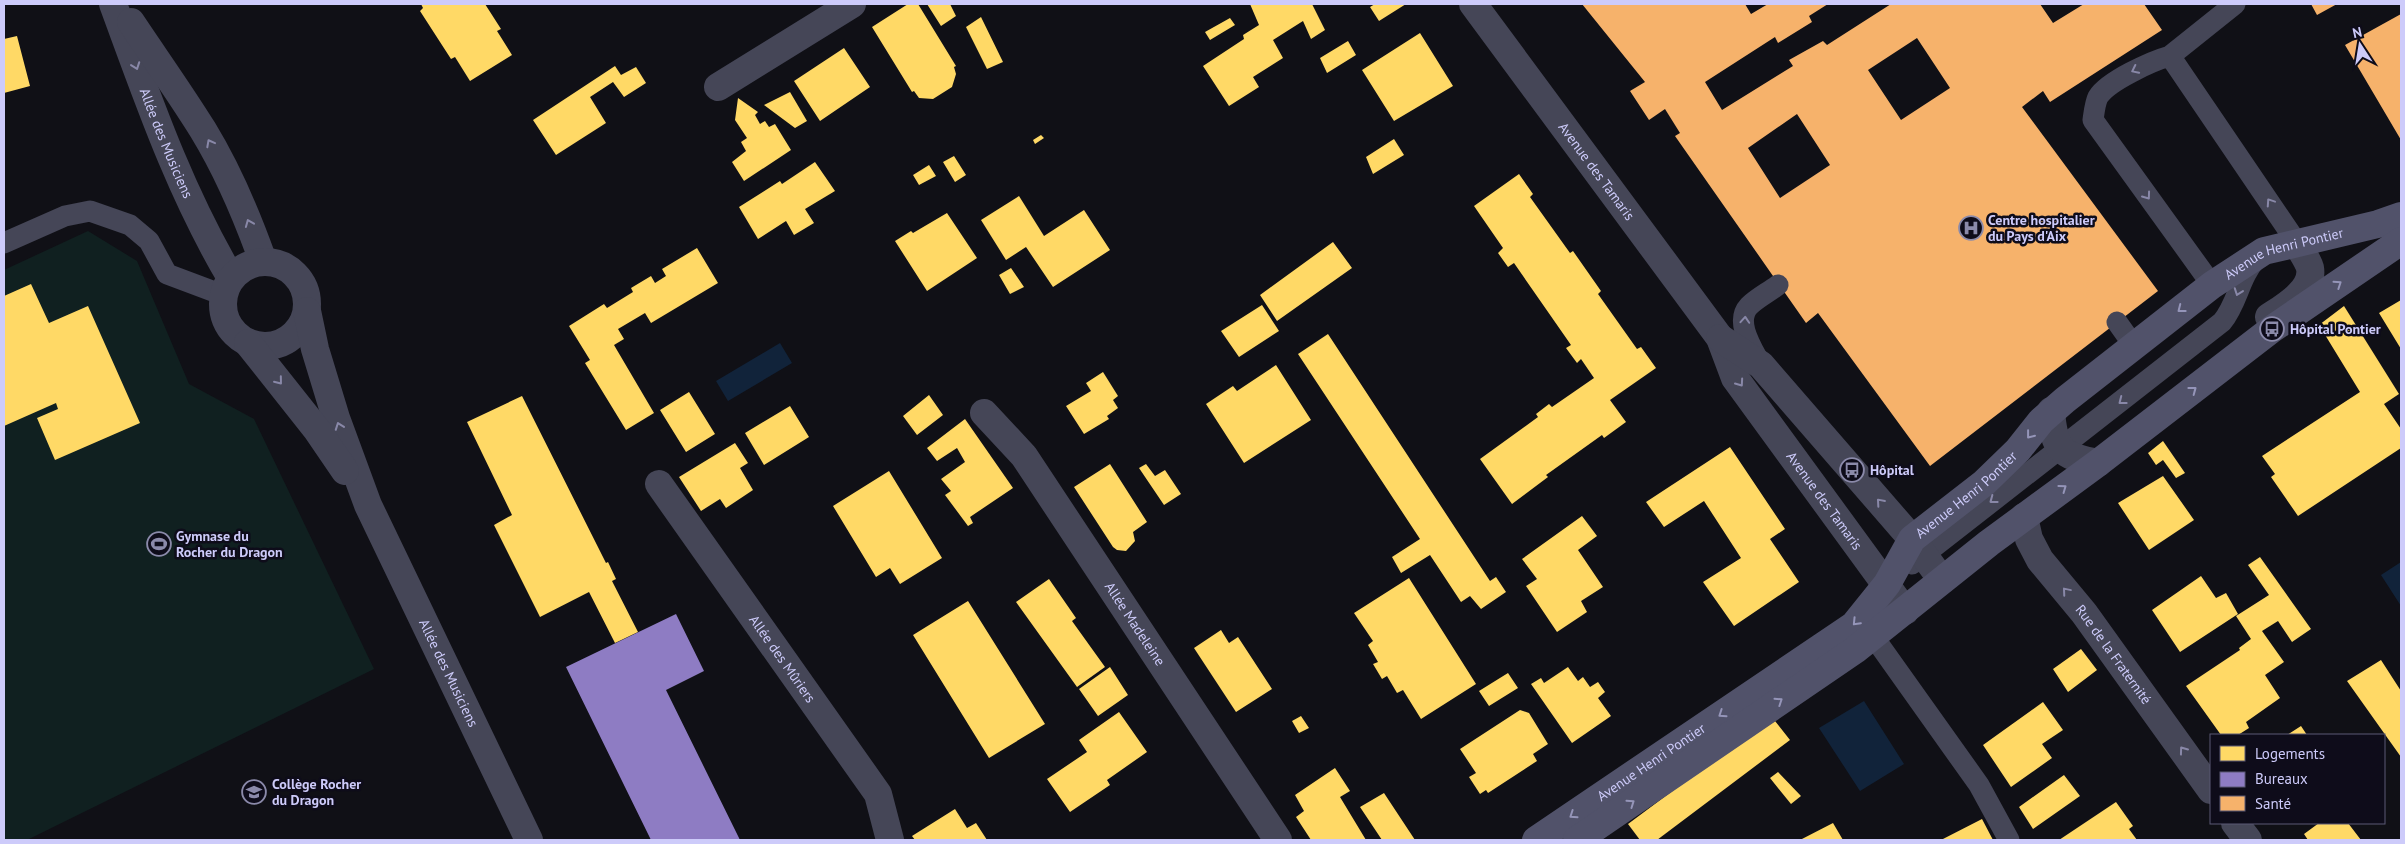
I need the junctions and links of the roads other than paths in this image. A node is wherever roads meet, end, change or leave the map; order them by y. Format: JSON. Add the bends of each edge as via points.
{"nodes":[{"id":1,"x":113,"y":4,"type":"edge"},
{"id":2,"x":119,"y":4,"type":"edge"},
{"id":3,"x":852,"y":4,"type":"edge"},
{"id":4,"x":1473,"y":4,"type":"edge"},
{"id":5,"x":2235,"y":4,"type":"edge"},
{"id":6,"x":2170,"y":56,"type":"junction"},
{"id":7,"x":718,"y":88,"type":"dead end"},
{"id":8,"x":2401,"y":216,"type":"edge"},
{"id":9,"x":2401,"y":241,"type":"edge"},
{"id":10,"x":4,"y":243,"type":"edge"},
{"id":11,"x":2297,"y":243,"type":"junction"},
{"id":12,"x":2264,"y":251,"type":"junction"},
{"id":13,"x":262,"y":262,"type":"junction"},
{"id":14,"x":1778,"y":285,"type":"dead end"},
{"id":15,"x":2212,"y":285,"type":"junction"},
{"id":16,"x":227,"y":287,"type":"junction"},
{"id":17,"x":307,"y":311,"type":"junction"},
{"id":18,"x":2117,"y":322,"type":"dead end"},
{"id":19,"x":1720,"y":338,"type":"junction"},
{"id":20,"x":248,"y":343,"type":"junction"},
{"id":21,"x":2134,"y":346,"type":"junction"},
{"id":22,"x":1761,"y":365,"type":"junction"},
{"id":23,"x":2220,"y":370,"type":"junction"},
{"id":24,"x":2051,"y":411,"type":"junction"},
{"id":25,"x":984,"y":413,"type":"dead end"},
{"id":26,"x":2061,"y":449,"type":"junction"},
{"id":27,"x":2098,"y":463,"type":"junction"},
{"id":28,"x":659,"y":484,"type":"dead end"},
{"id":29,"x":368,"y":505,"type":"junction"},
{"id":30,"x":2024,"y":517,"type":"junction"},
{"id":31,"x":1918,"y":547,"type":"junction"},
{"id":32,"x":1942,"y":580,"type":"junction"},
{"id":33,"x":1887,"y":584,"type":"junction"},
{"id":34,"x":1905,"y":611,"type":"junction"},
{"id":35,"x":1873,"y":636,"type":"junction"},
{"id":36,"x":2210,"y":789,"type":"edge"},
{"id":37,"x":2236,"y":824,"type":"edge"},
{"id":38,"x":1592,"y":836,"type":"edge"},
{"id":39,"x":530,"y":840,"type":"edge"},
{"id":40,"x":890,"y":840,"type":"edge"},
{"id":41,"x":1278,"y":840,"type":"edge"},
{"id":42,"x":1536,"y":840,"type":"edge"},
{"id":43,"x":2009,"y":840,"type":"edge"},
{"id":44,"x":2248,"y":840,"type":"edge"}],
"edges":[{"from":1,"to":16,"type":"street","name":"Allée des Musiciens","one_way":true,"via":[[165,147]]},
{"from":13,"to":2,"type":"street","name":"Allée des Musiciens","one_way":true,"via":[[250,224],[203,130]]},
{"from":3,"to":7,"type":"street"},
{"from":4,"to":19,"type":"street","name":"Avenue des Tamaris"},
{"from":5,"to":6,"type":"lane"},
{"from":11,"to":6,"type":"lane","one_way":true},
{"from":6,"to":15,"type":"lane","one_way":true,"via":[[2128,73],[2099,96],[2093,120]]},
{"from":8,"to":11,"type":"street","name":"Avenue Henri Pontier"},
{"from":23,"to":9,"type":"street","name":"Avenue Henri Pontier","one_way":true,"via":[[2272,329]]},
{"from":10,"to":16,"type":"lane","via":[[65,216],[90,210],[130,225],[149,241],[167,274]]},
{"from":11,"to":12,"type":"street","name":"Avenue Henri Pontier"},
{"from":11,"to":23,"type":"street","via":[[2310,268],[2308,282],[2294,299],[2223,350]]},
{"from":12,"to":15,"type":"street","name":"Avenue Henri Pontier"},
{"from":12,"to":26,"type":"lane","one_way":true,"via":[[2249,266],[2232,310],[2222,322]]},
{"from":13,"to":16,"type":"street","via":[[246,266]]},
{"from":13,"to":17,"type":"street","via":[[282,264],[297,276],[307,292]]},
{"from":22,"to":14,"type":"lane","one_way":true,"via":[[1744,327],[1744,315],[1749,306]]},
{"from":15,"to":21,"type":"street","name":"Avenue Henri Pontier","one_way":true},
{"from":16,"to":20,"type":"street","via":[[224,315],[232,331]]},
{"from":17,"to":20,"type":"street","via":[[300,329],[285,342],[267,347]]},
{"from":29,"to":17,"type":"street","name":"Allée des Musiciens","one_way":true,"via":[[336,418]]},
{"from":18,"to":21,"type":"lane"},
{"from":19,"to":22,"type":"street","name":"Avenue des Tamaris"},
{"from":19,"to":33,"type":"street","name":"Avenue des Tamaris","one_way":true,"via":[[1735,378]]},
{"from":20,"to":29,"type":"street","name":"Allée des Musiciens","one_way":true,"via":[[317,430]]},
{"from":21,"to":24,"type":"street","name":"Avenue Henri Pontier"},
{"from":31,"to":22,"type":"street","name":"Avenue des Tamaris","one_way":true},
{"from":27,"to":23,"type":"street","name":"Avenue Henri Pontier","one_way":true},
{"from":24,"to":26,"type":"street","via":[[2053,434]]},
{"from":24,"to":31,"type":"street","name":"Avenue Henri Pontier","one_way":true,"via":[[2018,450]]},
{"from":25,"to":41,"type":"street","name":"Allée Madeleine","via":[[1024,456]]},
{"from":26,"to":27,"type":"street","via":[[2072,458]]},
{"from":26,"to":31,"type":"lane","one_way":true},
{"from":30,"to":27,"type":"street","name":"Avenue Henri Pontier","one_way":true},
{"from":28,"to":40,"type":"street","name":"Allée des Mûriers","via":[[878,794]]},
{"from":29,"to":39,"type":"street","name":"Allée des Musiciens"},
{"from":30,"to":32,"type":"street","name":"Avenue Henri Pontier"},
{"from":36,"to":30,"type":"street","name":"Rue de la Fraternité","one_way":true,"via":[[2084,613],[2040,560],[2029,539]]},
{"from":31,"to":32,"type":"street","name":"Avenue des Tamaris"},
{"from":31,"to":33,"type":"street","name":"Avenue Henri Pontier"},
{"from":32,"to":34,"type":"street","name":"Avenue Henri Pontier"},
{"from":33,"to":34,"type":"street","name":"Avenue des Tamaris"},
{"from":33,"to":42,"type":"street","name":"Avenue Henri Pontier","one_way":true,"via":[[1854,625]]},
{"from":34,"to":35,"type":"street","name":"Avenue Henri Pontier"},
{"from":38,"to":35,"type":"street","name":"Avenue Henri Pontier","one_way":true},
{"from":35,"to":43,"type":"lane","via":[[1932,709]]},
{"from":37,"to":44,"type":"street"}]}
